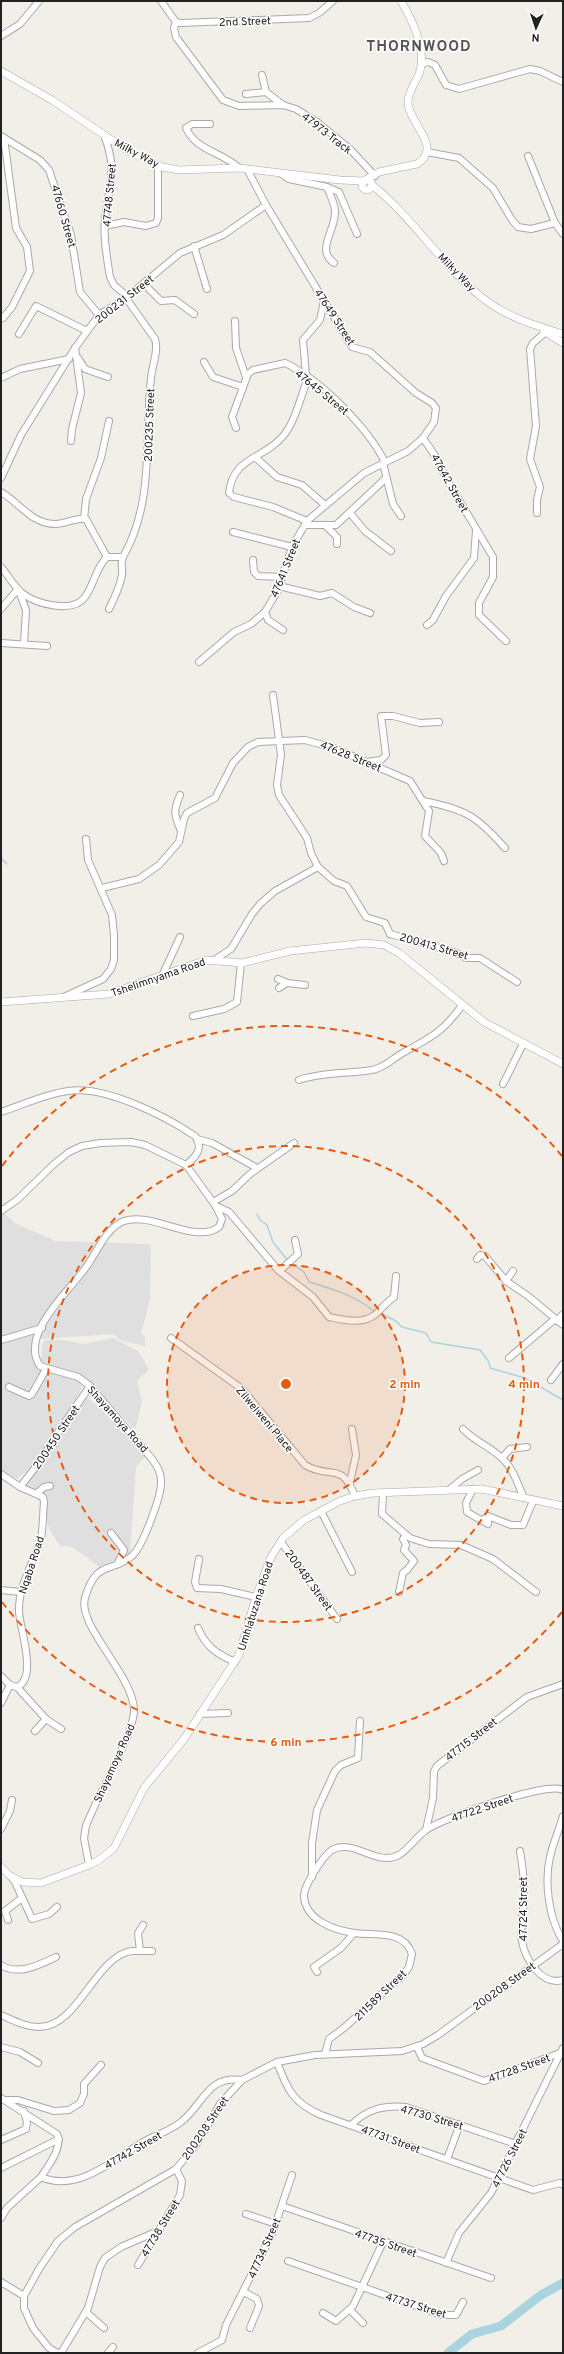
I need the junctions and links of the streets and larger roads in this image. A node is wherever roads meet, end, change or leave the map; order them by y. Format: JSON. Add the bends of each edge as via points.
{"nodes":[{"id":1,"x":39,"y":1,"type":"edge"},
{"id":2,"x":161,"y":1,"type":"edge"},
{"id":3,"x":333,"y":1,"type":"edge"},
{"id":4,"x":401,"y":1,"type":"edge"},
{"id":5,"x":176,"y":22,"type":"junction"},
{"id":6,"x":1,"y":36,"type":"edge"},
{"id":7,"x":421,"y":64,"type":"junction"},
{"id":8,"x":1,"y":71,"type":"edge"},
{"id":9,"x":262,"y":75,"type":"dead end"},
{"id":10,"x":563,"y":82,"type":"edge"},
{"id":11,"x":266,"y":92,"type":"junction"},
{"id":12,"x":246,"y":94,"type":"dead end"},
{"id":13,"x":283,"y":105,"type":"junction"},
{"id":14,"x":210,"y":124,"type":"dead end"},
{"id":15,"x":104,"y":135,"type":"junction"},
{"id":16,"x":2,"y":137,"type":"edge"},
{"id":17,"x":3,"y":147,"type":"edge"},
{"id":18,"x":427,"y":152,"type":"junction"},
{"id":19,"x":528,"y":156,"type":"dead end"},
{"id":20,"x":158,"y":165,"type":"junction"},
{"id":21,"x":243,"y":168,"type":"junction"},
{"id":22,"x":279,"y":172,"type":"junction"},
{"id":23,"x":375,"y":174,"type":"junction"},
{"id":24,"x":367,"y":185,"type":"junction"},
{"id":25,"x":327,"y":187,"type":"junction"},
{"id":26,"x":266,"y":205,"type":"junction"},
{"id":27,"x":555,"y":223,"type":"junction"},
{"id":28,"x":105,"y":226,"type":"junction"},
{"id":29,"x":356,"y":234,"type":"dead end"},
{"id":30,"x":563,"y":234,"type":"edge"},
{"id":31,"x":194,"y":246,"type":"junction"},
{"id":32,"x":334,"y":263,"type":"dead end"},
{"id":33,"x":144,"y":284,"type":"junction"},
{"id":34,"x":207,"y":289,"type":"dead end"},
{"id":35,"x":127,"y":298,"type":"junction"},
{"id":36,"x":324,"y":301,"type":"junction"},
{"id":37,"x":194,"y":314,"type":"dead end"},
{"id":38,"x":99,"y":315,"type":"junction"},
{"id":39,"x":3,"y":318,"type":"dead end"},
{"id":40,"x":235,"y":321,"type":"dead end"},
{"id":41,"x":536,"y":326,"type":"junction"},
{"id":42,"x":87,"y":331,"type":"junction"},
{"id":43,"x":546,"y":332,"type":"junction"},
{"id":44,"x":19,"y":334,"type":"dead end"},
{"id":45,"x":563,"y":334,"type":"edge"},
{"id":46,"x":563,"y":341,"type":"edge"},
{"id":47,"x":76,"y":352,"type":"junction"},
{"id":48,"x":69,"y":359,"type":"junction"},
{"id":49,"x":204,"y":362,"type":"dead end"},
{"id":50,"x":108,"y":376,"type":"dead end"},
{"id":51,"x":246,"y":376,"type":"junction"},
{"id":52,"x":307,"y":376,"type":"junction"},
{"id":53,"x":1,"y":378,"type":"edge"},
{"id":54,"x":243,"y":387,"type":"junction"},
{"id":55,"x":109,"y":421,"type":"dead end"},
{"id":56,"x":236,"y":428,"type":"dead end"},
{"id":57,"x":423,"y":438,"type":"junction"},
{"id":58,"x":71,"y":441,"type":"dead end"},
{"id":59,"x":254,"y":457,"type":"junction"},
{"id":60,"x":384,"y":463,"type":"junction"},
{"id":61,"x":3,"y":467,"type":"edge"},
{"id":62,"x":1,"y":478,"type":"edge"},
{"id":63,"x":385,"y":479,"type":"junction"},
{"id":64,"x":1,"y":492,"type":"edge"},
{"id":65,"x":325,"y":505,"type":"junction"},
{"id":66,"x":350,"y":513,"type":"junction"},
{"id":67,"x":537,"y":513,"type":"dead end"},
{"id":68,"x":401,"y":516,"type":"dead end"},
{"id":69,"x":84,"y":519,"type":"junction"},
{"id":70,"x":306,"y":523,"type":"junction"},
{"id":71,"x":325,"y":525,"type":"junction"},
{"id":72,"x":476,"y":529,"type":"junction"},
{"id":73,"x":233,"y":532,"type":"dead end"},
{"id":74,"x":337,"y":544,"type":"dead end"},
{"id":75,"x":292,"y":547,"type":"junction"},
{"id":76,"x":391,"y":551,"type":"dead end"},
{"id":77,"x":107,"y":557,"type":"junction"},
{"id":78,"x":123,"y":557,"type":"junction"},
{"id":79,"x":253,"y":560,"type":"dead end"},
{"id":80,"x":1,"y":567,"type":"edge"},
{"id":81,"x":282,"y":576,"type":"junction"},
{"id":82,"x":279,"y":586,"type":"junction"},
{"id":83,"x":18,"y":590,"type":"junction"},
{"id":84,"x":1,"y":609,"type":"edge"},
{"id":85,"x":109,"y":609,"type":"dead end"},
{"id":86,"x":370,"y":613,"type":"dead end"},
{"id":87,"x":263,"y":614,"type":"junction"},
{"id":88,"x":427,"y":625,"type":"dead end"},
{"id":89,"x":283,"y":630,"type":"dead end"},
{"id":90,"x":506,"y":641,"type":"dead end"},
{"id":91,"x":1,"y":643,"type":"edge"},
{"id":92,"x":24,"y":644,"type":"junction"},
{"id":93,"x":47,"y":646,"type":"dead end"},
{"id":94,"x":199,"y":662,"type":"dead end"},
{"id":95,"x":272,"y":696,"type":"dead end"},
{"id":96,"x":439,"y":722,"type":"dead end"},
{"id":97,"x":280,"y":741,"type":"junction"},
{"id":98,"x":367,"y":762,"type":"junction"},
{"id":99,"x":180,"y":795,"type":"dead end"},
{"id":100,"x":423,"y":801,"type":"junction"},
{"id":101,"x":182,"y":833,"type":"junction"},
{"id":102,"x":86,"y":839,"type":"dead end"},
{"id":103,"x":505,"y":848,"type":"dead end"},
{"id":104,"x":444,"y":861,"type":"dead end"},
{"id":105,"x":318,"y":866,"type":"junction"},
{"id":106,"x":102,"y":888,"type":"junction"},
{"id":107,"x":390,"y":934,"type":"junction"},
{"id":108,"x":180,"y":937,"type":"dead end"},
{"id":109,"x":384,"y":945,"type":"junction"},
{"id":110,"x":214,"y":960,"type":"junction"},
{"id":111,"x":241,"y":963,"type":"junction"},
{"id":112,"x":162,"y":976,"type":"junction"},
{"id":113,"x":278,"y":979,"type":"dead end"},
{"id":114,"x":518,"y":982,"type":"dead end"},
{"id":115,"x":287,"y":983,"type":"junction"},
{"id":116,"x":305,"y":985,"type":"dead end"},
{"id":117,"x":279,"y":988,"type":"dead end"},
{"id":118,"x":61,"y":999,"type":"junction"},
{"id":119,"x":1,"y":1002,"type":"edge"},
{"id":120,"x":462,"y":1005,"type":"junction"},
{"id":121,"x":193,"y":1016,"type":"dead end"},
{"id":122,"x":523,"y":1044,"type":"junction"},
{"id":123,"x":563,"y":1064,"type":"edge"},
{"id":124,"x":299,"y":1080,"type":"dead end"},
{"id":125,"x":503,"y":1084,"type":"dead end"},
{"id":126,"x":1,"y":1112,"type":"edge"},
{"id":127,"x":197,"y":1139,"type":"junction"},
{"id":128,"x":294,"y":1143,"type":"dead end"},
{"id":129,"x":186,"y":1165,"type":"junction"},
{"id":130,"x":257,"y":1168,"type":"junction"},
{"id":131,"x":214,"y":1204,"type":"junction"},
{"id":132,"x":1,"y":1211,"type":"edge"},
{"id":133,"x":295,"y":1240,"type":"dead end"},
{"id":134,"x":477,"y":1258,"type":"dead end"},
{"id":135,"x":278,"y":1270,"type":"junction"},
{"id":136,"x":513,"y":1270,"type":"dead end"},
{"id":137,"x":396,"y":1276,"type":"dead end"},
{"id":138,"x":506,"y":1282,"type":"junction"},
{"id":139,"x":563,"y":1314,"type":"edge"},
{"id":140,"x":558,"y":1322,"type":"edge"},
{"id":141,"x":42,"y":1328,"type":"junction"},
{"id":142,"x":171,"y":1338,"type":"dead end"},
{"id":143,"x":1,"y":1340,"type":"edge"},
{"id":144,"x":509,"y":1358,"type":"dead end"},
{"id":145,"x":563,"y":1364,"type":"edge"},
{"id":146,"x":46,"y":1369,"type":"junction"},
{"id":147,"x":551,"y":1380,"type":"dead end"},
{"id":148,"x":90,"y":1386,"type":"junction"},
{"id":149,"x":9,"y":1387,"type":"dead end"},
{"id":150,"x":352,"y":1429,"type":"dead end"},
{"id":151,"x":463,"y":1429,"type":"dead end"},
{"id":152,"x":527,"y":1447,"type":"dead end"},
{"id":153,"x":502,"y":1458,"type":"junction"},
{"id":154,"x":478,"y":1470,"type":"dead end"},
{"id":155,"x":1,"y":1474,"type":"edge"},
{"id":156,"x":350,"y":1482,"type":"junction"},
{"id":157,"x":50,"y":1486,"type":"dead end"},
{"id":158,"x":20,"y":1487,"type":"junction"},
{"id":159,"x":450,"y":1489,"type":"junction"},
{"id":160,"x":473,"y":1489,"type":"junction"},
{"id":161,"x":37,"y":1493,"type":"junction"},
{"id":162,"x":383,"y":1493,"type":"junction"},
{"id":163,"x":355,"y":1496,"type":"junction"},
{"id":164,"x":524,"y":1498,"type":"junction"},
{"id":165,"x":533,"y":1500,"type":"junction"},
{"id":166,"x":563,"y":1506,"type":"edge"},
{"id":167,"x":321,"y":1511,"type":"junction"},
{"id":168,"x":111,"y":1533,"type":"dead end"},
{"id":169,"x":406,"y":1534,"type":"junction"},
{"id":170,"x":280,"y":1542,"type":"junction"},
{"id":171,"x":199,"y":1559,"type":"dead end"},
{"id":172,"x":118,"y":1563,"type":"junction"},
{"id":173,"x":352,"y":1572,"type":"dead end"},
{"id":174,"x":1,"y":1590,"type":"edge"},
{"id":175,"x":21,"y":1592,"type":"junction"},
{"id":176,"x":398,"y":1592,"type":"dead end"},
{"id":177,"x":536,"y":1592,"type":"dead end"},
{"id":178,"x":256,"y":1597,"type":"junction"},
{"id":179,"x":337,"y":1619,"type":"dead end"},
{"id":180,"x":198,"y":1628,"type":"dead end"},
{"id":181,"x":235,"y":1662,"type":"junction"},
{"id":182,"x":1,"y":1676,"type":"edge"},
{"id":183,"x":563,"y":1684,"type":"edge"},
{"id":184,"x":10,"y":1685,"type":"junction"},
{"id":185,"x":17,"y":1687,"type":"junction"},
{"id":186,"x":1,"y":1703,"type":"edge"},
{"id":187,"x":228,"y":1713,"type":"dead end"},
{"id":188,"x":200,"y":1714,"type":"junction"},
{"id":189,"x":46,"y":1719,"type":"junction"},
{"id":190,"x":360,"y":1721,"type":"dead end"},
{"id":191,"x":61,"y":1729,"type":"dead end"},
{"id":192,"x":35,"y":1731,"type":"dead end"},
{"id":193,"x":563,"y":1790,"type":"edge"},
{"id":194,"x":12,"y":1800,"type":"dead end"},
{"id":195,"x":563,"y":1816,"type":"edge"},
{"id":196,"x":1,"y":1829,"type":"edge"},
{"id":197,"x":426,"y":1830,"type":"junction"},
{"id":198,"x":520,"y":1851,"type":"dead end"},
{"id":199,"x":89,"y":1865,"type":"junction"},
{"id":200,"x":1,"y":1867,"type":"edge"},
{"id":201,"x":8,"y":1874,"type":"junction"},
{"id":202,"x":310,"y":1879,"type":"junction"},
{"id":203,"x":22,"y":1898,"type":"junction"},
{"id":204,"x":57,"y":1908,"type":"dead end"},
{"id":205,"x":8,"y":1920,"type":"dead end"},
{"id":206,"x":142,"y":1925,"type":"dead end"},
{"id":207,"x":354,"y":1933,"type":"junction"},
{"id":208,"x":563,"y":1941,"type":"edge"},
{"id":209,"x":563,"y":1944,"type":"edge"},
{"id":210,"x":140,"y":1951,"type":"junction"},
{"id":211,"x":152,"y":1951,"type":"dead end"},
{"id":212,"x":56,"y":1957,"type":"dead end"},
{"id":213,"x":1,"y":1965,"type":"edge"},
{"id":214,"x":532,"y":1966,"type":"junction"},
{"id":215,"x":317,"y":1972,"type":"dead end"},
{"id":216,"x":563,"y":1980,"type":"edge"},
{"id":217,"x":1,"y":2015,"type":"edge"},
{"id":218,"x":1,"y":2047,"type":"edge"},
{"id":219,"x":416,"y":2047,"type":"junction"},
{"id":220,"x":562,"y":2050,"type":"edge"},
{"id":221,"x":325,"y":2054,"type":"junction"},
{"id":222,"x":277,"y":2062,"type":"junction"},
{"id":223,"x":38,"y":2063,"type":"dead end"},
{"id":224,"x":101,"y":2065,"type":"dead end"},
{"id":225,"x":242,"y":2080,"type":"junction"},
{"id":226,"x":3,"y":2099,"type":"edge"},
{"id":227,"x":23,"y":2111,"type":"junction"},
{"id":228,"x":460,"y":2124,"type":"junction"},
{"id":229,"x":351,"y":2125,"type":"junction"},
{"id":230,"x":59,"y":2139,"type":"junction"},
{"id":231,"x":1,"y":2140,"type":"edge"},
{"id":232,"x":516,"y":2144,"type":"junction"},
{"id":233,"x":447,"y":2159,"type":"junction"},
{"id":234,"x":1,"y":2168,"type":"edge"},
{"id":235,"x":176,"y":2169,"type":"junction"},
{"id":236,"x":292,"y":2175,"type":"dead end"},
{"id":237,"x":41,"y":2177,"type":"junction"},
{"id":238,"x":500,"y":2177,"type":"junction"},
{"id":239,"x":562,"y":2182,"type":"edge"},
{"id":240,"x":282,"y":2206,"type":"junction"},
{"id":241,"x":246,"y":2214,"type":"dead end"},
{"id":242,"x":1,"y":2218,"type":"edge"},
{"id":243,"x":276,"y":2224,"type":"junction"},
{"id":244,"x":158,"y":2231,"type":"junction"},
{"id":245,"x":383,"y":2242,"type":"junction"},
{"id":246,"x":288,"y":2261,"type":"dead end"},
{"id":247,"x":446,"y":2263,"type":"junction"},
{"id":248,"x":138,"y":2265,"type":"dead end"},
{"id":249,"x":491,"y":2278,"type":"dead end"},
{"id":250,"x":1,"y":2282,"type":"edge"},
{"id":251,"x":363,"y":2287,"type":"junction"},
{"id":252,"x":244,"y":2292,"type":"junction"},
{"id":253,"x":24,"y":2296,"type":"junction"},
{"id":254,"x":463,"y":2302,"type":"dead end"},
{"id":255,"x":350,"y":2310,"type":"junction"},
{"id":256,"x":86,"y":2312,"type":"junction"},
{"id":257,"x":323,"y":2313,"type":"dead end"},
{"id":258,"x":363,"y":2323,"type":"dead end"},
{"id":259,"x":104,"y":2328,"type":"dead end"},
{"id":260,"x":250,"y":2328,"type":"dead end"},
{"id":261,"x":112,"y":2347,"type":"dead end"},
{"id":262,"x":49,"y":2351,"type":"edge"},
{"id":263,"x":59,"y":2353,"type":"edge"},
{"id":264,"x":108,"y":2353,"type":"edge"},
{"id":265,"x":198,"y":2353,"type":"edge"}],
"edges":[{"from":1,"to":6,"type":"street","via":[[20,24]]},
{"from":2,"to":5,"type":"street"},
{"from":3,"to":5,"type":"street","name":"2nd Street","via":[[319,13],[308,18]]},
{"from":4,"to":7,"type":"street","via":[[417,36]]},
{"from":5,"to":13,"type":"street","name":"47973 Track","via":[[176,37],[222,100],[246,106]]},
{"from":7,"to":10,"type":"street","via":[[428,62],[435,65],[446,85],[459,89],[530,69]]},
{"from":7,"to":18,"type":"street","via":[[408,102],[411,114],[427,143]]},
{"from":8,"to":15,"type":"street","name":"Milky Way","via":[[52,100]]},
{"from":9,"to":11,"type":"street"},
{"from":11,"to":12,"type":"street"},
{"from":11,"to":13,"type":"street"},
{"from":13,"to":23,"type":"street","name":"47973 Track","via":[[296,109],[317,122]]},
{"from":14,"to":21,"type":"street","via":[[192,124],[186,128],[203,147]]},
{"from":15,"to":20,"type":"street","name":"Milky Way","via":[[125,149]]},
{"from":15,"to":28,"type":"street","name":"47748 Street","via":[[111,153],[113,169]]},
{"from":16,"to":17,"type":"street"},
{"from":16,"to":38,"type":"street","name":"47660 Street","via":[[40,160],[49,170],[71,235],[80,292]]},
{"from":17,"to":39,"type":"street","via":[[16,228],[27,247],[30,271],[12,307]]},
{"from":18,"to":23,"type":"street","via":[[417,164]]},
{"from":18,"to":27,"type":"street","via":[[459,158],[487,182],[518,227],[531,228]]},
{"from":19,"to":27,"type":"street"},
{"from":20,"to":21,"type":"street","name":"Milky Way","via":[[179,170]]},
{"from":20,"to":28,"type":"street","via":[[156,223],[146,226],[124,222]]},
{"from":21,"to":22,"type":"street","name":"Milky Way"},
{"from":21,"to":26,"type":"street","name":"47649 Street"},
{"from":22,"to":24,"type":"street","name":"Milky Way"},
{"from":22,"to":25,"type":"street","via":[[289,179]]},
{"from":23,"to":24,"type":"street"},
{"from":24,"to":41,"type":"street","name":"Milky Way","via":[[391,202],[478,294],[495,306]]},
{"from":25,"to":29,"type":"street","via":[[338,192]]},
{"from":25,"to":32,"type":"street","via":[[335,211],[325,251],[328,259]]},
{"from":26,"to":31,"type":"street","name":"200231 Street","via":[[232,229]]},
{"from":26,"to":36,"type":"street","name":"47649 Street"},
{"from":27,"to":30,"type":"street"},
{"from":28,"to":35,"type":"street","name":"47748 Street","via":[[110,279]]},
{"from":31,"to":33,"type":"street","name":"200231 Street","via":[[180,253]]},
{"from":31,"to":34,"type":"street"},
{"from":33,"to":35,"type":"street","name":"200231 Street"},
{"from":33,"to":37,"type":"street","via":[[161,301],[175,300]]},
{"from":35,"to":38,"type":"street","name":"200231 Street"},
{"from":35,"to":78,"type":"street","name":"200235 Street","via":[[156,344],[151,378],[145,493],[139,519],[128,551]]},
{"from":36,"to":52,"type":"street","via":[[320,320],[303,340]]},
{"from":36,"to":57,"type":"street","name":"47649 Street","via":[[352,347],[374,355],[416,393],[435,405],[435,419]]},
{"from":38,"to":42,"type":"street","name":"200231 Street"},
{"from":40,"to":51,"type":"street","via":[[236,348]]},
{"from":41,"to":43,"type":"street","name":"Milky Way"},
{"from":41,"to":45,"type":"street","name":"Milky Way"},
{"from":42,"to":44,"type":"street","via":[[36,306]]},
{"from":42,"to":47,"type":"street","name":"200231 Street"},
{"from":43,"to":46,"type":"street","name":"Milky Way"},
{"from":43,"to":67,"type":"street","via":[[530,349],[536,426],[530,459],[540,487]]},
{"from":47,"to":48,"type":"street","name":"200231 Street"},
{"from":47,"to":50,"type":"street","via":[[86,370]]},
{"from":47,"to":58,"type":"street","via":[[81,392]]},
{"from":48,"to":53,"type":"street","via":[[20,369]]},
{"from":48,"to":61,"type":"street","name":"200231 Street"},
{"from":49,"to":54,"type":"street","via":[[213,377]]},
{"from":51,"to":52,"type":"street","name":"47645 Street","via":[[253,370],[284,363]]},
{"from":51,"to":54,"type":"street"},
{"from":52,"to":59,"type":"street","via":[[285,433]]},
{"from":52,"to":60,"type":"street","name":"47645 Street","via":[[358,422],[371,437]]},
{"from":54,"to":56,"type":"street","via":[[232,417]]},
{"from":55,"to":69,"type":"street","via":[[101,458],[86,499]]},
{"from":57,"to":60,"type":"street","name":"47649 Street","via":[[408,451]]},
{"from":57,"to":72,"type":"street","name":"47642 Street"},
{"from":59,"to":65,"type":"street","via":[[277,476],[302,486]]},
{"from":59,"to":70,"type":"street","via":[[243,463],[234,476],[230,495],[283,510]]},
{"from":60,"to":63,"type":"street"},
{"from":60,"to":65,"type":"street","name":"47649 Street","via":[[364,473]]},
{"from":61,"to":62,"type":"street","name":"200231 Street"},
{"from":63,"to":66,"type":"street"},
{"from":63,"to":68,"type":"street","via":[[392,504]]},
{"from":64,"to":69,"type":"street","via":[[28,515],[40,521],[62,524]]},
{"from":65,"to":70,"type":"street","name":"47641 Street"},
{"from":66,"to":71,"type":"street","via":[[336,524]]},
{"from":66,"to":76,"type":"street","via":[[365,531]]},
{"from":69,"to":77,"type":"street","via":[[90,525]]},
{"from":70,"to":71,"type":"street"},
{"from":70,"to":75,"type":"street","name":"47641 Street"},
{"from":71,"to":74,"type":"street","via":[[337,537]]},
{"from":72,"to":88,"type":"street","via":[[474,558],[446,596],[433,620]]},
{"from":72,"to":90,"type":"street","name":"47642 Street","via":[[494,562],[493,576],[478,603],[479,615]]},
{"from":73,"to":75,"type":"street"},
{"from":75,"to":81,"type":"street","name":"47641 Street"},
{"from":77,"to":78,"type":"street"},
{"from":77,"to":83,"type":"street","via":[[84,599],[76,604],[66,606],[41,602]]},
{"from":78,"to":85,"type":"street","name":"200235 Street","via":[[121,581]]},
{"from":79,"to":81,"type":"street","via":[[254,572],[258,576]]},
{"from":80,"to":83,"type":"street"},
{"from":81,"to":82,"type":"street","name":"47641 Street"},
{"from":82,"to":86,"type":"street","via":[[322,596],[332,593],[354,607]]},
{"from":82,"to":87,"type":"street","name":"47641 Street"},
{"from":83,"to":84,"type":"street"},
{"from":83,"to":92,"type":"street","via":[[26,610]]},
{"from":87,"to":89,"type":"street"},
{"from":87,"to":94,"type":"street","via":[[234,632]]},
{"from":91,"to":92,"type":"street"},
{"from":92,"to":93,"type":"street"},
{"from":95,"to":97,"type":"street"},
{"from":96,"to":98,"type":"street","via":[[420,723],[393,716],[381,716],[386,755],[381,760]]},
{"from":97,"to":98,"type":"street","name":"47628 Street","via":[[313,741]]},
{"from":97,"to":101,"type":"street","name":"47628 Street","via":[[258,742],[248,746],[230,766],[215,798],[187,813]]},
{"from":97,"to":105,"type":"street","via":[[281,756],[277,785],[279,795],[307,838]]},
{"from":98,"to":100,"type":"street","name":"47628 Street","via":[[410,781]]},
{"from":99,"to":101,"type":"street","via":[[174,806],[174,814]]},
{"from":100,"to":103,"type":"street","via":[[450,806],[470,814],[488,828]]},
{"from":100,"to":104,"type":"street","name":"47628 Street","via":[[430,816],[424,833],[441,853]]},
{"from":101,"to":106,"type":"street","name":"47628 Street","via":[[169,855],[146,876]]},
{"from":102,"to":106,"type":"street","via":[[87,857]]},
{"from":105,"to":107,"type":"street","via":[[330,878],[347,886],[366,917],[385,923]]},
{"from":105,"to":110,"type":"street","via":[[275,891],[260,904],[231,949]]},
{"from":106,"to":118,"type":"street","via":[[113,923],[113,964],[108,974],[100,981]]},
{"from":107,"to":109,"type":"street"},
{"from":107,"to":114,"type":"street","name":"200413 Street","via":[[467,958],[480,958]]},
{"from":108,"to":112,"type":"street"},
{"from":109,"to":111,"type":"street","name":"Tshelimnyama Road","via":[[366,943],[290,951]]},
{"from":109,"to":120,"type":"street","name":"Tshelimnyama Road","via":[[403,956]]},
{"from":110,"to":111,"type":"street","name":"Tshelimnyama Road"},
{"from":110,"to":112,"type":"street","name":"Tshelimnyama Road"},
{"from":111,"to":121,"type":"street","via":[[237,1002],[224,1009]]},
{"from":112,"to":118,"type":"street","name":"Tshelimnyama Road","via":[[109,994]]},
{"from":113,"to":115,"type":"street"},
{"from":115,"to":116,"type":"street"},
{"from":115,"to":117,"type":"street"},
{"from":118,"to":119,"type":"street","name":"Tshelimnyama Road"},
{"from":120,"to":122,"type":"street","name":"Tshelimnyama Road","via":[[484,1022]]},
{"from":120,"to":124,"type":"street","via":[[447,1025],[418,1047],[403,1053],[386,1065],[370,1070]]},
{"from":122,"to":123,"type":"street","name":"Tshelimnyama Road"},
{"from":122,"to":125,"type":"street"},
{"from":126,"to":127,"type":"street","via":[[68,1090],[85,1091],[138,1105]]},
{"from":127,"to":129,"type":"street","via":[[198,1152]]},
{"from":127,"to":130,"type":"street","via":[[212,1143]]},
{"from":128,"to":130,"type":"street"},
{"from":129,"to":131,"type":"street"},
{"from":129,"to":132,"type":"street","via":[[140,1143],[100,1143],[82,1146],[62,1156],[20,1197]]},
{"from":130,"to":131,"type":"street"},
{"from":131,"to":135,"type":"street","via":[[229,1212]]},
{"from":131,"to":141,"type":"street","via":[[220,1212],[221,1223],[210,1232],[198,1232],[145,1221],[129,1220],[118,1225],[105,1238],[78,1278],[55,1304]]},
{"from":133,"to":135,"type":"street","via":[[298,1254]]},
{"from":134,"to":138,"type":"street","via":[[480,1255],[485,1256]]},
{"from":135,"to":137,"type":"street","via":[[313,1297],[329,1317],[360,1321],[375,1315],[394,1297]]},
{"from":136,"to":138,"type":"street"},
{"from":138,"to":140,"type":"street","via":[[528,1296]]},
{"from":139,"to":140,"type":"street"},
{"from":140,"to":144,"type":"street"},
{"from":141,"to":143,"type":"street"},
{"from":141,"to":146,"type":"street","via":[[35,1354],[40,1366]]},
{"from":142,"to":156,"type":"street","name":"Zilwelweni Place","via":[[242,1389],[305,1465],[316,1470],[341,1474]]},
{"from":145,"to":147,"type":"street"},
{"from":146,"to":148,"type":"street","name":"Shayamoya Road","via":[[73,1375]]},
{"from":146,"to":149,"type":"street","via":[[32,1394],[25,1395]]},
{"from":148,"to":158,"type":"street","name":"200450 Street","via":[[45,1455]]},
{"from":148,"to":172,"type":"street","name":"Shayamoya Road","via":[[140,1443],[161,1474],[160,1493],[139,1544],[131,1557]]},
{"from":150,"to":156,"type":"street","via":[[356,1455]]},
{"from":151,"to":153,"type":"street","via":[[469,1436]]},
{"from":152,"to":153,"type":"street","via":[[510,1449]]},
{"from":153,"to":164,"type":"street","via":[[514,1475]]},
{"from":154,"to":159,"type":"street","via":[[462,1478]]},
{"from":155,"to":158,"type":"street"},
{"from":156,"to":163,"type":"street"},
{"from":157,"to":161,"type":"street"},
{"from":158,"to":161,"type":"street"},
{"from":159,"to":160,"type":"street","name":"Umhlatuzana Road"},
{"from":159,"to":162,"type":"street","name":"Umhlatuzana Road"},
{"from":160,"to":164,"type":"street","name":"Umhlatuzana Road"},
{"from":160,"to":165,"type":"street","via":[[466,1503],[467,1512],[488,1524],[488,1519],[484,1518],[488,1516],[510,1525],[524,1525]]},
{"from":161,"to":175,"type":"street","name":"Nqaba Road","via":[[43,1496],[44,1502],[42,1534]]},
{"from":162,"to":163,"type":"street","name":"Umhlatuzana Road"},
{"from":162,"to":169,"type":"street","via":[[382,1514]]},
{"from":163,"to":167,"type":"street","name":"Umhlatuzana Road"},
{"from":164,"to":165,"type":"street","name":"Umhlatuzana Road"},
{"from":165,"to":166,"type":"street","name":"Umhlatuzana Road"},
{"from":167,"to":170,"type":"street","name":"Umhlatuzana Road","via":[[291,1530]]},
{"from":167,"to":173,"type":"street"},
{"from":168,"to":172,"type":"street","via":[[124,1550]]},
{"from":169,"to":176,"type":"street","via":[[403,1539],[406,1545],[404,1550],[414,1561],[403,1573]]},
{"from":169,"to":177,"type":"street","via":[[429,1544],[461,1545],[493,1559]]},
{"from":170,"to":178,"type":"street","name":"Umhlatuzana Road","via":[[266,1567]]},
{"from":170,"to":179,"type":"street","name":"200487 Street"},
{"from":171,"to":178,"type":"street","via":[[195,1582],[200,1589],[218,1589]]},
{"from":172,"to":199,"type":"street","name":"Shayamoya Road","via":[[105,1568],[94,1577],[83,1602],[90,1624],[124,1679],[134,1708],[130,1730],[86,1826],[84,1838]]},
{"from":174,"to":175,"type":"street"},
{"from":175,"to":185,"type":"street","name":"Nqaba Road","via":[[19,1616],[28,1667],[24,1681]]},
{"from":178,"to":181,"type":"street","name":"Umhlatuzana Road","via":[[245,1642]]},
{"from":180,"to":181,"type":"street","via":[[212,1650]]},
{"from":181,"to":188,"type":"street","name":"Umhlatuzana Road"},
{"from":182,"to":184,"type":"street"},
{"from":183,"to":197,"type":"street","name":"47715 Street","via":[[527,1696],[437,1766],[434,1771]]},
{"from":184,"to":185,"type":"street"},
{"from":184,"to":186,"type":"street"},
{"from":185,"to":189,"type":"street"},
{"from":187,"to":188,"type":"street"},
{"from":188,"to":199,"type":"street","name":"Umhlatuzana Road","via":[[184,1739],[144,1788],[116,1846]]},
{"from":189,"to":191,"type":"street"},
{"from":189,"to":192,"type":"street"},
{"from":190,"to":202,"type":"street","via":[[358,1758],[341,1765],[335,1771],[316,1814]]},
{"from":193,"to":197,"type":"street","name":"47722 Street","via":[[549,1788],[531,1792],[464,1812]]},
{"from":194,"to":196,"type":"street","via":[[10,1812]]},
{"from":195,"to":208,"type":"street","via":[[550,1856],[548,1873],[553,1920]]},
{"from":197,"to":202,"type":"street","name":"47722 Street","via":[[392,1858],[380,1858],[351,1848],[333,1850],[326,1854]]},
{"from":198,"to":214,"type":"street","name":"47724 Street","via":[[524,1889],[521,1913],[522,1943]]},
{"from":199,"to":201,"type":"street","name":"Umhlatuzana Road","via":[[37,1883],[22,1882]]},
{"from":200,"to":201,"type":"street","name":"Umhlatuzana Road"},
{"from":201,"to":203,"type":"street","via":[[15,1882]]},
{"from":202,"to":207,"type":"street","name":"211589 Street","via":[[304,1896],[310,1913],[323,1922]]},
{"from":203,"to":204,"type":"street","via":[[32,1919],[49,1914]]},
{"from":203,"to":205,"type":"street","via":[[5,1910]]},
{"from":206,"to":210,"type":"street","via":[[138,1934]]},
{"from":207,"to":215,"type":"street","via":[[341,1948],[314,1968]]},
{"from":207,"to":221,"type":"street","name":"211589 Street","via":[[395,1937],[410,1948],[411,1960],[404,1974],[329,2039]]},
{"from":209,"to":214,"type":"street","name":"200208 Street"},
{"from":210,"to":211,"type":"street"},
{"from":210,"to":217,"type":"street","via":[[129,1952],[114,1960],[73,2006],[53,2024],[34,2027]]},
{"from":212,"to":213,"type":"street","via":[[19,1969],[11,1970]]},
{"from":214,"to":216,"type":"street","via":[[546,1979]]},
{"from":214,"to":219,"type":"street","name":"200208 Street","via":[[438,2035]]},
{"from":218,"to":223,"type":"street","via":[[20,2052]]},
{"from":219,"to":220,"type":"street","name":"47728 Street","via":[[422,2058],[484,2081]]},
{"from":219,"to":221,"type":"street","name":"200208 Street","via":[[386,2052]]},
{"from":220,"to":232,"type":"street","name":"47726 Street"},
{"from":221,"to":222,"type":"street","name":"200208 Street"},
{"from":222,"to":225,"type":"street","name":"200208 Street"},
{"from":222,"to":229,"type":"street","name":"47731 Street","via":[[288,2091],[303,2106]]},
{"from":224,"to":226,"type":"street","via":[[84,2084],[84,2094],[80,2103],[69,2110],[54,2111],[18,2100]]},
{"from":225,"to":235,"type":"street","name":"200208 Street","via":[[220,2104],[196,2145]]},
{"from":225,"to":237,"type":"street","name":"47742 Street","via":[[231,2078],[219,2082],[178,2124],[98,2170],[63,2181]]},
{"from":226,"to":227,"type":"street"},
{"from":227,"to":230,"type":"street","via":[[55,2132]]},
{"from":227,"to":231,"type":"street","via":[[27,2127]]},
{"from":228,"to":229,"type":"street","name":"47730 Street","via":[[406,2107],[388,2106],[367,2112]]},
{"from":228,"to":232,"type":"street","name":"47730 Street"},
{"from":228,"to":233,"type":"street"},
{"from":229,"to":233,"type":"street","name":"47731 Street"},
{"from":230,"to":234,"type":"street"},
{"from":230,"to":237,"type":"street"},
{"from":232,"to":238,"type":"street","name":"47726 Street"},
{"from":233,"to":238,"type":"street","name":"47731 Street"},
{"from":235,"to":244,"type":"street","name":"47738 Street","via":[[182,2181],[180,2195]]},
{"from":235,"to":253,"type":"street","name":"200208 Street","via":[[129,2194],[66,2234],[58,2241],[39,2269]]},
{"from":236,"to":240,"type":"street","name":"47734 Street"},
{"from":237,"to":242,"type":"street","via":[[7,2208]]},
{"from":238,"to":239,"type":"street","name":"47731 Street","via":[[539,2190]]},
{"from":238,"to":247,"type":"street","name":"47726 Street","via":[[486,2201],[459,2233]]},
{"from":240,"to":243,"type":"street","name":"47734 Street"},
{"from":240,"to":245,"type":"street","name":"47735 Street"},
{"from":241,"to":243,"type":"street"},
{"from":243,"to":252,"type":"street","name":"47734 Street"},
{"from":244,"to":248,"type":"street","name":"47738 Street"},
{"from":244,"to":256,"type":"street","via":[[121,2247],[105,2258]]},
{"from":245,"to":247,"type":"street","name":"47735 Street"},
{"from":245,"to":251,"type":"street"},
{"from":246,"to":251,"type":"street"},
{"from":247,"to":249,"type":"street","name":"47735 Street"},
{"from":250,"to":253,"type":"street"},
{"from":251,"to":254,"type":"street","name":"47737 Street","via":[[448,2316],[456,2315]]},
{"from":251,"to":255,"type":"street"},
{"from":252,"to":260,"type":"street","via":[[257,2299],[259,2306]]},
{"from":252,"to":265,"type":"street","name":"47734 Street","via":[[226,2325],[224,2340]]},
{"from":253,"to":262,"type":"street","via":[[28,2320]]},
{"from":255,"to":257,"type":"street","via":[[336,2321]]},
{"from":255,"to":258,"type":"street"},
{"from":256,"to":259,"type":"street"},
{"from":256,"to":263,"type":"street"},
{"from":261,"to":264,"type":"street"},
{"from":262,"to":263,"type":"street"}]}
